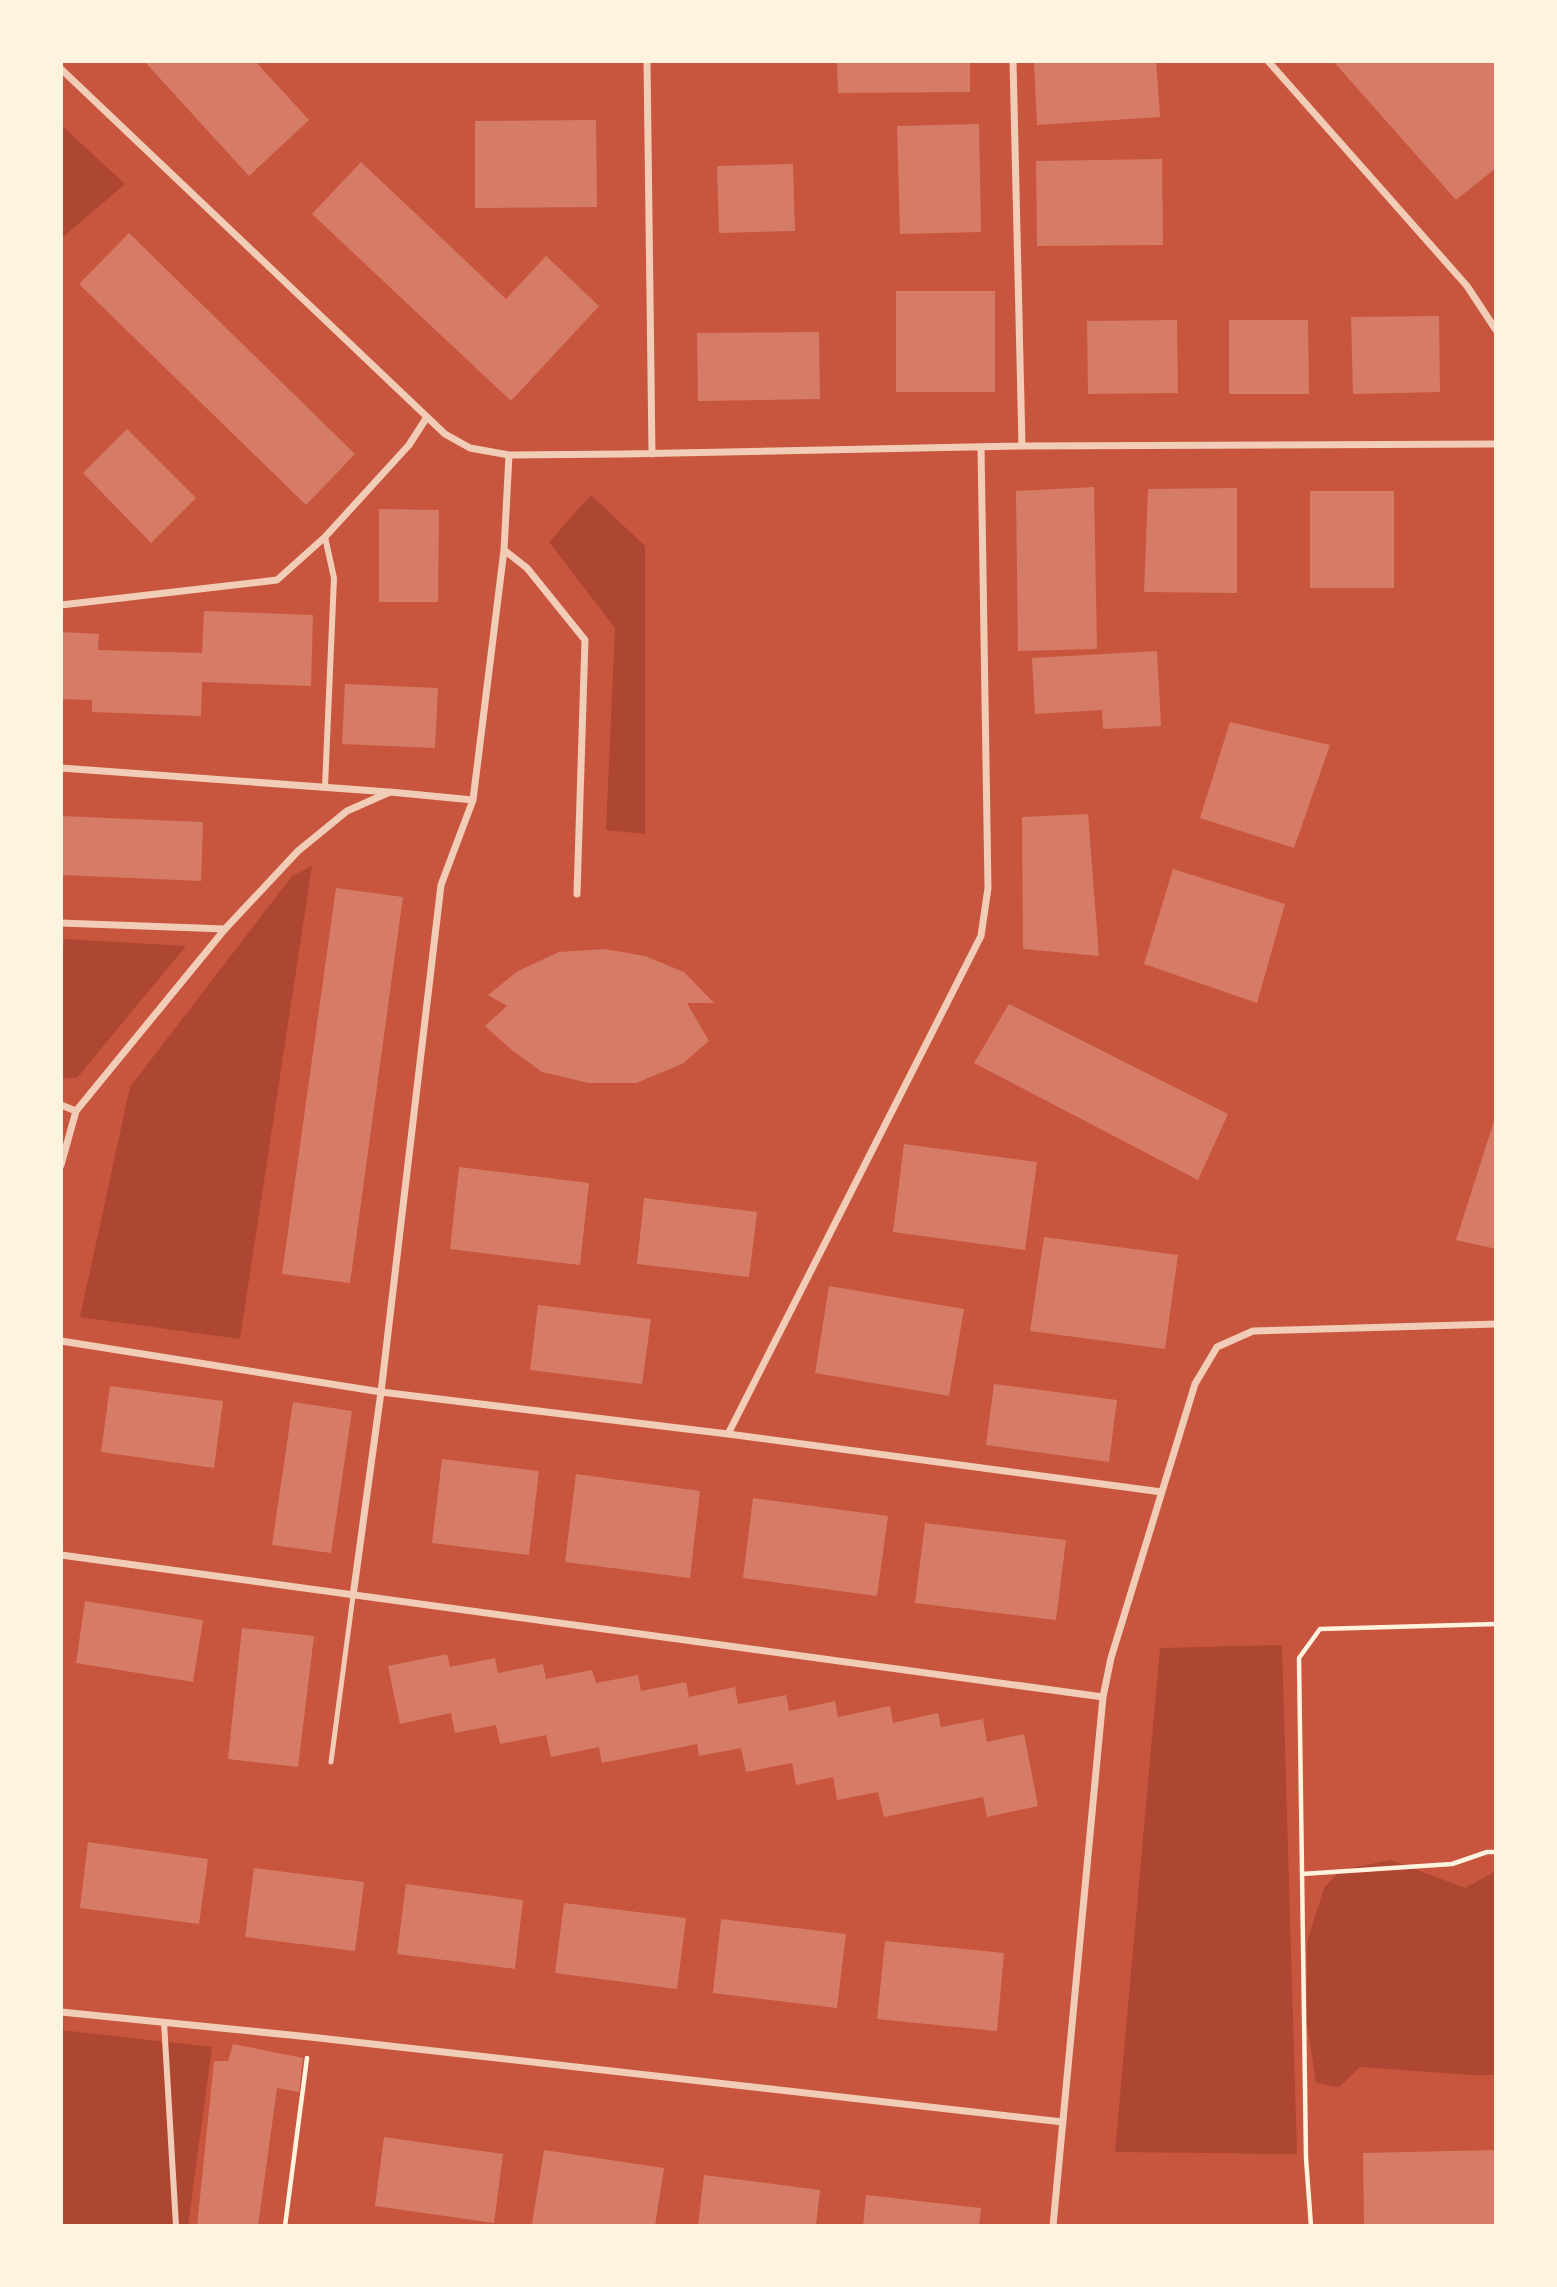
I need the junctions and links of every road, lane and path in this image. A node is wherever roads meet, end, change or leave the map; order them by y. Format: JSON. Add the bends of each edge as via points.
{"nodes":[{"id":1,"x":646,"y":61,"type":"edge"},
{"id":2,"x":1013,"y":61,"type":"edge"},
{"id":3,"x":1268,"y":61,"type":"edge"},
{"id":4,"x":61,"y":69,"type":"edge"},
{"id":5,"x":1496,"y":330,"type":"edge"},
{"id":6,"x":427,"y":417,"type":"junction"},
{"id":7,"x":1496,"y":444,"type":"edge"},
{"id":8,"x":1022,"y":446,"type":"junction"},
{"id":9,"x":981,"y":447,"type":"junction"},
{"id":10,"x":509,"y":454,"type":"junction"},
{"id":11,"x":652,"y":454,"type":"junction"},
{"id":12,"x":325,"y":537,"type":"junction"},
{"id":13,"x":503,"y":550,"type":"junction"},
{"id":14,"x":61,"y":606,"type":"edge"},
{"id":15,"x":61,"y":768,"type":"edge"},
{"id":16,"x":325,"y":787,"type":"junction"},
{"id":17,"x":390,"y":792,"type":"junction"},
{"id":18,"x":473,"y":800,"type":"junction"},
{"id":19,"x":577,"y":894,"type":"dead end"},
{"id":20,"x":61,"y":923,"type":"edge"},
{"id":21,"x":225,"y":929,"type":"junction"},
{"id":22,"x":61,"y":1105,"type":"edge"},
{"id":23,"x":76,"y":1111,"type":"junction"},
{"id":24,"x":61,"y":1165,"type":"edge"},
{"id":25,"x":1496,"y":1324,"type":"edge"},
{"id":26,"x":61,"y":1341,"type":"edge"},
{"id":27,"x":381,"y":1392,"type":"junction"},
{"id":28,"x":728,"y":1434,"type":"junction"},
{"id":29,"x":1162,"y":1492,"type":"junction"},
{"id":30,"x":61,"y":1555,"type":"edge"},
{"id":31,"x":354,"y":1596,"type":"junction"},
{"id":32,"x":1496,"y":1624,"type":"edge"},
{"id":33,"x":1103,"y":1697,"type":"junction"},
{"id":34,"x":331,"y":1762,"type":"dead end"},
{"id":35,"x":1496,"y":1852,"type":"edge"},
{"id":36,"x":1302,"y":1874,"type":"junction"},
{"id":37,"x":61,"y":2012,"type":"edge"},
{"id":38,"x":164,"y":2022,"type":"junction"},
{"id":39,"x":310,"y":2037,"type":"junction"},
{"id":40,"x":1063,"y":2122,"type":"junction"},
{"id":41,"x":176,"y":2226,"type":"edge"},
{"id":42,"x":285,"y":2226,"type":"edge"},
{"id":43,"x":1053,"y":2226,"type":"edge"},
{"id":44,"x":1311,"y":2226,"type":"edge"}],
"edges":[{"from":1,"to":11,"type":"street"},
{"from":2,"to":8,"type":"street"},
{"from":3,"to":5,"type":"street","via":[[1466,286]]},
{"from":4,"to":6,"type":"street"},
{"from":6,"to":10,"type":"street","via":[[470,448]]},
{"from":6,"to":12,"type":"street","via":[[409,445]]},
{"from":7,"to":8,"type":"street"},
{"from":8,"to":9,"type":"street"},
{"from":9,"to":11,"type":"street"},
{"from":9,"to":28,"type":"street","via":[[988,888],[981,936]]},
{"from":10,"to":11,"type":"street"},
{"from":10,"to":13,"type":"street"},
{"from":12,"to":14,"type":"street","via":[[277,580]]},
{"from":12,"to":16,"type":"street","via":[[334,578]]},
{"from":13,"to":18,"type":"street"},
{"from":13,"to":19,"type":"street","via":[[527,568],[585,640]]},
{"from":15,"to":16,"type":"street"},
{"from":16,"to":17,"type":"street"},
{"from":17,"to":18,"type":"street"},
{"from":17,"to":21,"type":"street","via":[[347,811],[298,851]]},
{"from":18,"to":27,"type":"street","via":[[441,885]]},
{"from":20,"to":21,"type":"street"},
{"from":21,"to":23,"type":"street"},
{"from":22,"to":23,"type":"street"},
{"from":23,"to":24,"type":"street"},
{"from":25,"to":29,"type":"street","via":[[1253,1331],[1217,1347],[1195,1384]]},
{"from":26,"to":27,"type":"street"},
{"from":27,"to":28,"type":"street"},
{"from":27,"to":31,"type":"street"},
{"from":28,"to":29,"type":"street"},
{"from":29,"to":33,"type":"street"},
{"from":30,"to":31,"type":"street"},
{"from":31,"to":33,"type":"street"},
{"from":31,"to":34,"type":"lane"},
{"from":32,"to":36,"type":"path","via":[[1320,1629],[1299,1658]]},
{"from":33,"to":40,"type":"street"},
{"from":35,"to":36,"type":"path","via":[[1452,1864]]},
{"from":36,"to":44,"type":"path"},
{"from":37,"to":38,"type":"street"},
{"from":38,"to":39,"type":"street"},
{"from":38,"to":41,"type":"street"},
{"from":39,"to":40,"type":"street"},
{"from":39,"to":42,"type":"path"},
{"from":40,"to":43,"type":"street"}]}
